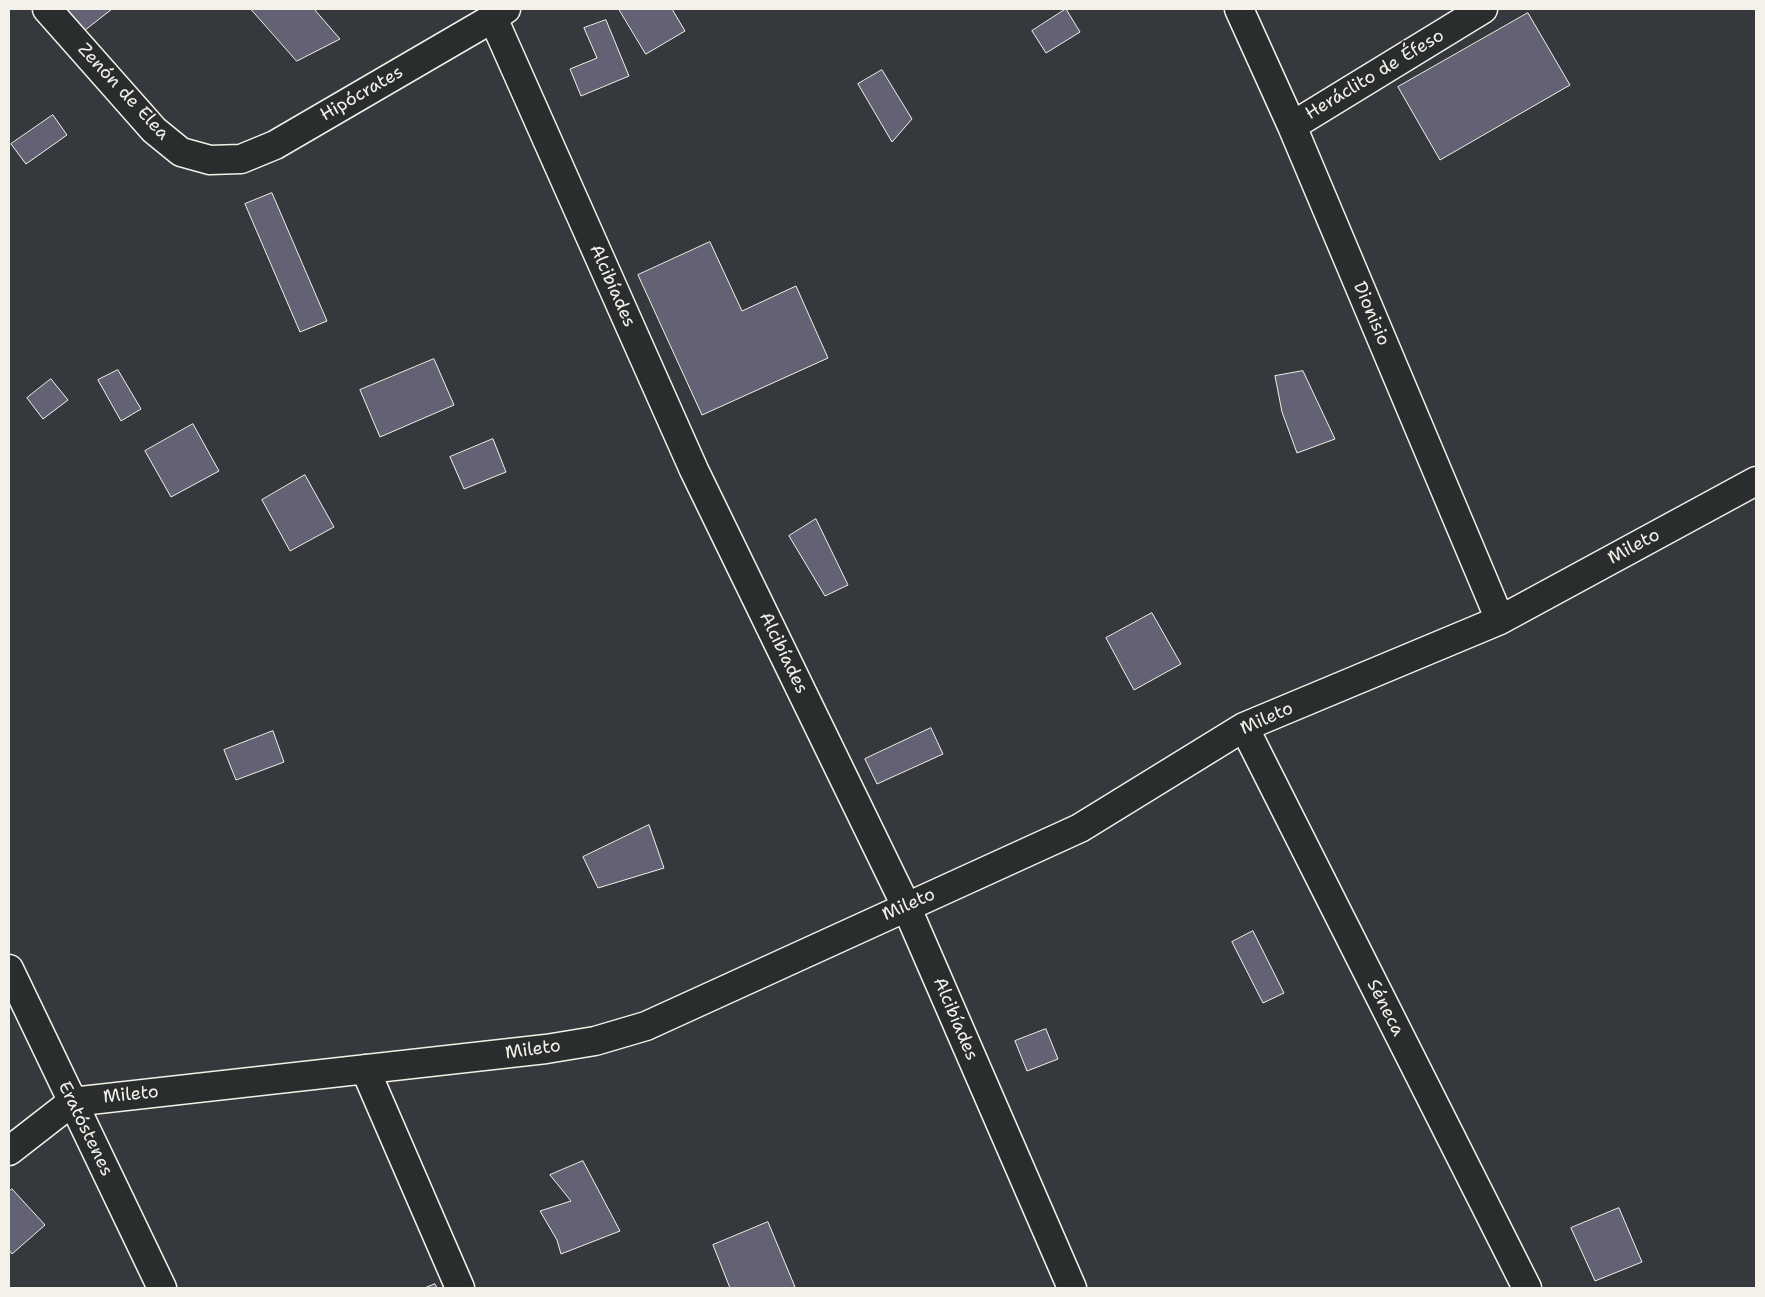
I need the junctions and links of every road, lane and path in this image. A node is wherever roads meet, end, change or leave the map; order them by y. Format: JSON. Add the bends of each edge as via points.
{"nodes":[{"id":1,"x":47,"y":9,"type":"edge"},
{"id":2,"x":1240,"y":9,"type":"edge"},
{"id":3,"x":1483,"y":9,"type":"edge"},
{"id":4,"x":500,"y":13,"type":"edge"},
{"id":5,"x":1292,"y":126,"type":"junction"},
{"id":6,"x":210,"y":160,"type":"joint"},
{"id":7,"x":1756,"y":481,"type":"edge"},
{"id":8,"x":1500,"y":620,"type":"junction"},
{"id":9,"x":1244,"y":727,"type":"junction"},
{"id":10,"x":906,"y":906,"type":"junction"},
{"id":11,"x":9,"y":969,"type":"edge"},
{"id":12,"x":365,"y":1070,"type":"junction"},
{"id":13,"x":72,"y":1102,"type":"junction"},
{"id":14,"x":9,"y":1151,"type":"edge"},
{"id":15,"x":162,"y":1288,"type":"edge"},
{"id":16,"x":460,"y":1288,"type":"edge"},
{"id":17,"x":1072,"y":1288,"type":"edge"},
{"id":18,"x":1527,"y":1288,"type":"edge"}],
"edges":[{"from":1,"to":6,"type":"street","name":"Zenón de Elea","via":[[154,130],[181,152]]},
{"from":2,"to":5,"type":"street","name":"Dionisio"},
{"from":3,"to":5,"type":"street","name":"Heráclito de Éfeso"},
{"from":4,"to":6,"type":"street","name":"Hipócrates","via":[[275,144],[241,159]]},
{"from":4,"to":10,"type":"street","name":"Alcibíades","via":[[694,470]]},
{"from":5,"to":8,"type":"street","name":"Dionisio"},
{"from":7,"to":8,"type":"street","name":"Mileto"},
{"from":8,"to":9,"type":"street","name":"Mileto"},
{"from":9,"to":10,"type":"street","name":"Mileto","via":[[1080,828]]},
{"from":9,"to":18,"type":"street","name":"Séneca"},
{"from":10,"to":12,"type":"street","name":"Mileto","via":[[646,1026],[595,1041],[546,1049]]},
{"from":10,"to":17,"type":"street","name":"Alcibíades"},
{"from":11,"to":13,"type":"street","name":"Eratóstenes"},
{"from":12,"to":13,"type":"street","name":"Mileto"},
{"from":12,"to":16,"type":"street"},
{"from":13,"to":14,"type":"street"},
{"from":13,"to":15,"type":"street","name":"Eratóstenes"}]}
